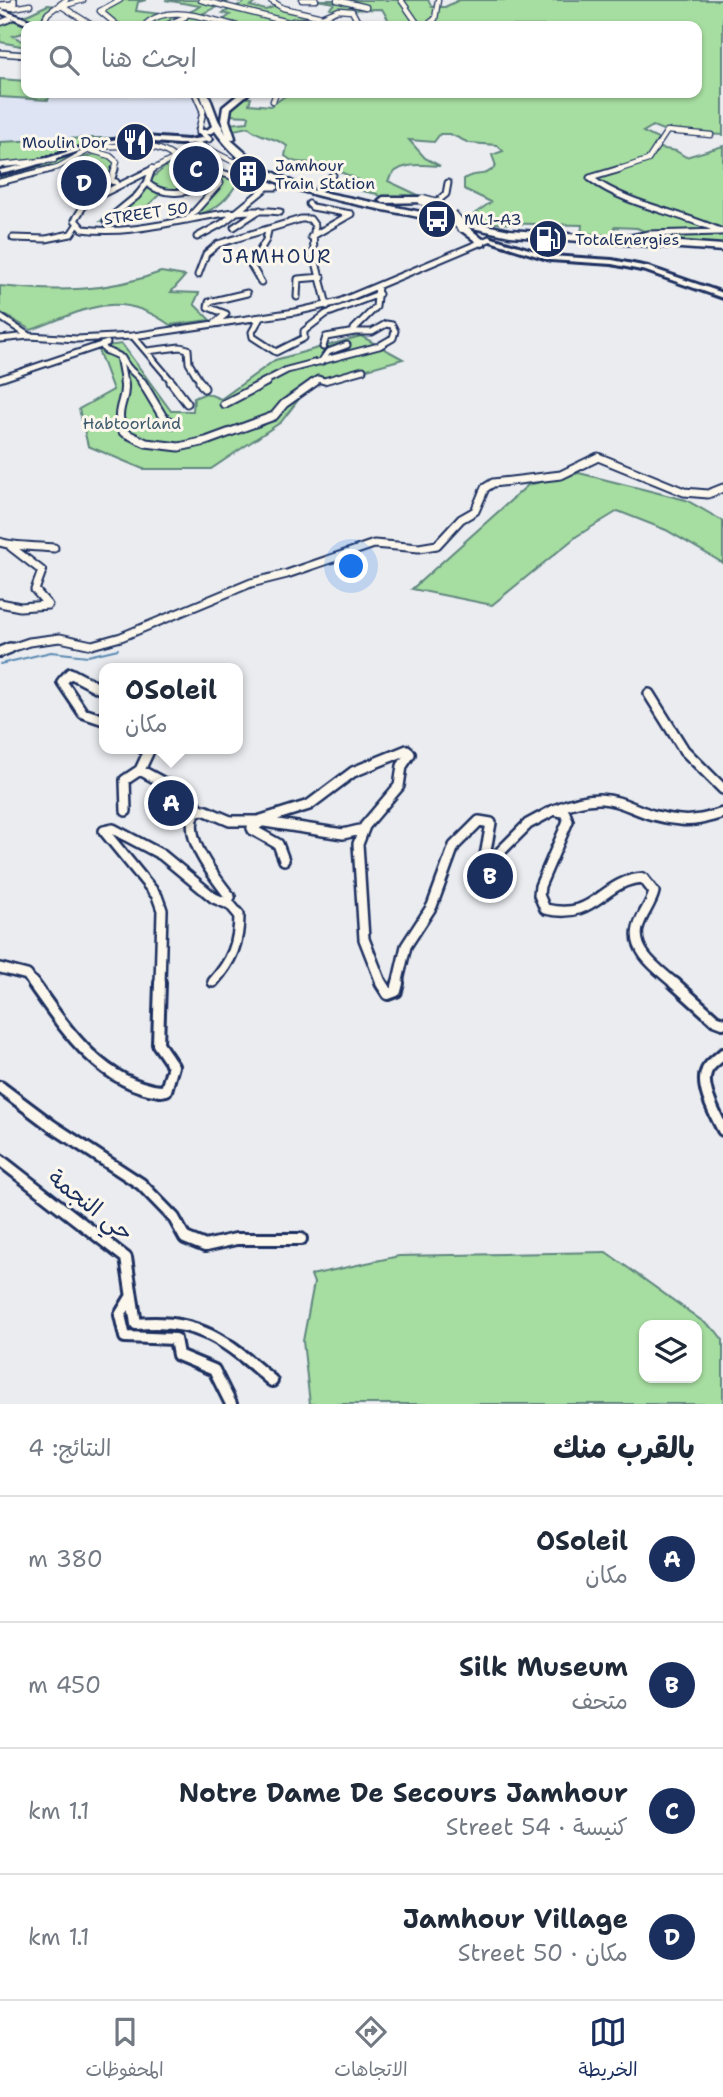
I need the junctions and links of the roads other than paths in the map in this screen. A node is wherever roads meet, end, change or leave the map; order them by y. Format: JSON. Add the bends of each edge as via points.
{"nodes":[{"id":1,"x":26,"y":0,"type":"edge"},
{"id":2,"x":83,"y":0,"type":"edge"},
{"id":3,"x":120,"y":0,"type":"edge"},
{"id":4,"x":201,"y":0,"type":"edge"},
{"id":5,"x":270,"y":0,"type":"edge"},
{"id":6,"x":302,"y":0,"type":"edge"},
{"id":7,"x":316,"y":0,"type":"edge"},
{"id":8,"x":337,"y":0,"type":"edge"},
{"id":9,"x":401,"y":0,"type":"edge"},
{"id":10,"x":438,"y":0,"type":"edge"},
{"id":11,"x":14,"y":2,"type":"edge"},
{"id":12,"x":67,"y":4,"type":"edge"},
{"id":13,"x":0,"y":5,"type":"edge"},
{"id":14,"x":30,"y":5,"type":"dead end"},
{"id":15,"x":366,"y":7,"type":"junction"},
{"id":16,"x":352,"y":10,"type":"junction"},
{"id":17,"x":372,"y":13,"type":"dead end"},
{"id":18,"x":191,"y":16,"type":"junction"},
{"id":19,"x":322,"y":17,"type":"junction"},
{"id":20,"x":2,"y":18,"type":"edge"},
{"id":21,"x":21,"y":21,"type":"edge"},
{"id":22,"x":45,"y":21,"type":"edge"},
{"id":23,"x":48,"y":21,"type":"edge"},
{"id":24,"x":87,"y":21,"type":"edge"},
{"id":25,"x":112,"y":21,"type":"edge"},
{"id":26,"x":147,"y":21,"type":"edge"},
{"id":27,"x":171,"y":21,"type":"edge"},
{"id":28,"x":214,"y":21,"type":"edge"},
{"id":29,"x":293,"y":21,"type":"joint"},
{"id":30,"x":312,"y":21,"type":"edge"},
{"id":31,"x":325,"y":21,"type":"edge"},
{"id":32,"x":358,"y":21,"type":"edge"},
{"id":33,"x":416,"y":21,"type":"edge"},
{"id":34,"x":432,"y":21,"type":"edge"},
{"id":35,"x":21,"y":24,"type":"edge"},
{"id":36,"x":0,"y":52,"type":"edge"},
{"id":37,"x":21,"y":54,"type":"edge"},
{"id":38,"x":197,"y":98,"type":"edge"},
{"id":39,"x":206,"y":98,"type":"edge"},
{"id":40,"x":216,"y":98,"type":"edge"},
{"id":41,"x":237,"y":98,"type":"edge"},
{"id":42,"x":274,"y":98,"type":"edge"},
{"id":43,"x":273,"y":101,"type":"dead end"},
{"id":44,"x":227,"y":107,"type":"junction"},
{"id":45,"x":212,"y":117,"type":"junction"},
{"id":46,"x":214,"y":128,"type":"junction"},
{"id":47,"x":200,"y":132,"type":"junction"},
{"id":48,"x":711,"y":135,"type":"dead end"},
{"id":49,"x":231,"y":138,"type":"junction"},
{"id":50,"x":209,"y":139,"type":"junction"},
{"id":51,"x":195,"y":142,"type":"junction"},
{"id":52,"x":90,"y":148,"type":"junction"},
{"id":53,"x":175,"y":158,"type":"junction"},
{"id":54,"x":54,"y":160,"type":"junction"},
{"id":55,"x":247,"y":161,"type":"junction"},
{"id":56,"x":0,"y":165,"type":"edge"},
{"id":57,"x":152,"y":168,"type":"junction"},
{"id":58,"x":0,"y":172,"type":"edge"},
{"id":59,"x":260,"y":172,"type":"junction"},
{"id":60,"x":229,"y":174,"type":"junction"},
{"id":61,"x":333,"y":175,"type":"dead end"},
{"id":62,"x":0,"y":182,"type":"edge"},
{"id":63,"x":116,"y":182,"type":"dead end"},
{"id":64,"x":147,"y":183,"type":"junction"},
{"id":65,"x":448,"y":183,"type":"dead end"},
{"id":66,"x":219,"y":184,"type":"junction"},
{"id":67,"x":267,"y":187,"type":"junction"},
{"id":68,"x":318,"y":190,"type":"junction"},
{"id":69,"x":417,"y":203,"type":"junction"},
{"id":70,"x":309,"y":204,"type":"dead end"},
{"id":71,"x":260,"y":210,"type":"junction"},
{"id":72,"x":235,"y":211,"type":"junction"},
{"id":73,"x":279,"y":212,"type":"dead end"},
{"id":74,"x":424,"y":212,"type":"junction"},
{"id":75,"x":187,"y":220,"type":"junction"},
{"id":76,"x":106,"y":221,"type":"dead end"},
{"id":77,"x":77,"y":225,"type":"junction"},
{"id":78,"x":234,"y":227,"type":"dead end"},
{"id":79,"x":480,"y":228,"type":"junction"},
{"id":80,"x":48,"y":231,"type":"dead end"},
{"id":81,"x":268,"y":231,"type":"junction"},
{"id":82,"x":723,"y":232,"type":"edge"},
{"id":83,"x":510,"y":233,"type":"junction"},
{"id":84,"x":197,"y":237,"type":"dead end"},
{"id":85,"x":312,"y":237,"type":"junction"},
{"id":86,"x":13,"y":238,"type":"dead end"},
{"id":87,"x":657,"y":238,"type":"junction"},
{"id":88,"x":38,"y":239,"type":"junction"},
{"id":89,"x":487,"y":240,"type":"junction"},
{"id":90,"x":723,"y":247,"type":"edge"},
{"id":91,"x":198,"y":275,"type":"dead end"},
{"id":92,"x":322,"y":277,"type":"junction"},
{"id":93,"x":261,"y":282,"type":"dead end"},
{"id":94,"x":378,"y":286,"type":"junction"},
{"id":95,"x":247,"y":293,"type":"dead end"},
{"id":96,"x":379,"y":294,"type":"junction"},
{"id":97,"x":297,"y":296,"type":"dead end"},
{"id":98,"x":723,"y":296,"type":"edge"},
{"id":99,"x":327,"y":306,"type":"junction"},
{"id":100,"x":0,"y":317,"type":"edge"},
{"id":101,"x":260,"y":318,"type":"junction"},
{"id":102,"x":212,"y":325,"type":"junction"},
{"id":103,"x":355,"y":332,"type":"junction"},
{"id":104,"x":29,"y":336,"type":"junction"},
{"id":105,"x":134,"y":336,"type":"junction"},
{"id":106,"x":116,"y":338,"type":"junction"},
{"id":107,"x":0,"y":340,"type":"edge"},
{"id":108,"x":105,"y":344,"type":"junction"},
{"id":109,"x":347,"y":345,"type":"dead end"},
{"id":110,"x":323,"y":347,"type":"dead end"},
{"id":111,"x":147,"y":351,"type":"junction"},
{"id":112,"x":321,"y":362,"type":"junction"},
{"id":113,"x":363,"y":370,"type":"dead end"},
{"id":114,"x":0,"y":379,"type":"edge"},
{"id":115,"x":204,"y":388,"type":"dead end"},
{"id":116,"x":187,"y":404,"type":"dead end"},
{"id":117,"x":223,"y":404,"type":"dead end"},
{"id":118,"x":173,"y":424,"type":"dead end"},
{"id":119,"x":723,"y":488,"type":"edge"},
{"id":120,"x":0,"y":542,"type":"edge"},
{"id":121,"x":11,"y":547,"type":"junction"},
{"id":122,"x":54,"y":548,"type":"dead end"},
{"id":123,"x":0,"y":603,"type":"edge"},
{"id":124,"x":0,"y":652,"type":"edge"},
{"id":125,"x":99,"y":690,"type":"edge"},
{"id":126,"x":649,"y":694,"type":"dead end"},
{"id":127,"x":99,"y":718,"type":"edge"},
{"id":128,"x":148,"y":754,"type":"edge"},
{"id":129,"x":140,"y":770,"type":"junction"},
{"id":130,"x":723,"y":789,"type":"edge"},
{"id":131,"x":200,"y":809,"type":"junction"},
{"id":132,"x":554,"y":810,"type":"junction"},
{"id":133,"x":126,"y":811,"type":"dead end"},
{"id":134,"x":723,"y":813,"type":"edge"},
{"id":135,"x":259,"y":822,"type":"junction"},
{"id":136,"x":365,"y":827,"type":"junction"},
{"id":137,"x":284,"y":860,"type":"dead end"},
{"id":138,"x":228,"y":902,"type":"junction"},
{"id":139,"x":0,"y":968,"type":"edge"},
{"id":140,"x":213,"y":982,"type":"dead end"},
{"id":141,"x":723,"y":1023,"type":"edge"},
{"id":142,"x":723,"y":1054,"type":"edge"},
{"id":143,"x":0,"y":1087,"type":"edge"},
{"id":144,"x":723,"y":1130,"type":"edge"},
{"id":145,"x":0,"y":1160,"type":"edge"},
{"id":146,"x":301,"y":1240,"type":"dead end"},
{"id":147,"x":131,"y":1297,"type":"junction"},
{"id":148,"x":272,"y":1381,"type":"dead end"},
{"id":149,"x":231,"y":1404,"type":"edge"}],
"edges":[{"from":1,"to":11,"type":"street"},
{"from":2,"to":12,"type":"street"},
{"from":3,"to":25,"type":"street","via":[[100,11]]},
{"from":4,"to":29,"type":"street"},
{"from":5,"to":19,"type":"street"},
{"from":6,"to":7,"type":"street"},
{"from":8,"to":15,"type":"street"},
{"from":9,"to":33,"type":"street"},
{"from":10,"to":34,"type":"street"},
{"from":11,"to":13,"type":"street"},
{"from":12,"to":22,"type":"street","via":[[48,13]]},
{"from":12,"to":23,"type":"street"},
{"from":12,"to":24,"type":"street"},
{"from":13,"to":14,"type":"street"},
{"from":15,"to":16,"type":"street"},
{"from":15,"to":17,"type":"street"},
{"from":16,"to":19,"type":"street"},
{"from":16,"to":32,"type":"street"},
{"from":18,"to":26,"type":"street","via":[[163,14]]},
{"from":18,"to":27,"type":"street"},
{"from":18,"to":28,"type":"street"},
{"from":19,"to":31,"type":"street"},
{"from":20,"to":21,"type":"highway"},
{"from":20,"to":35,"type":"highway"},
{"from":29,"to":30,"type":"street"},
{"from":36,"to":37,"type":"street"},
{"from":38,"to":47,"type":"street","via":[[203,111]]},
{"from":39,"to":45,"type":"highway"},
{"from":40,"to":44,"type":"highway"},
{"from":40,"to":49,"type":"highway","via":[[221,122]]},
{"from":41,"to":44,"type":"highway"},
{"from":42,"to":43,"type":"street"},
{"from":44,"to":49,"type":"highway","via":[[225,120]]},
{"from":45,"to":46,"type":"highway"},
{"from":45,"to":55,"type":"highway","via":[[224,138]]},
{"from":46,"to":47,"type":"highway"},
{"from":46,"to":50,"type":"highway"},
{"from":47,"to":50,"type":"street"},
{"from":48,"to":82,"type":"street","via":[[667,131],[648,160],[590,178],[626,201]]},
{"from":49,"to":68,"type":"highway","via":[[280,175]]},
{"from":50,"to":51,"type":"main road"},
{"from":50,"to":55,"type":"highway"},
{"from":51,"to":52,"type":"main road","via":[[128,139]]},
{"from":51,"to":55,"type":"street","via":[[232,161]]},
{"from":52,"to":53,"type":"street","via":[[157,148]]},
{"from":52,"to":54,"type":"main road"},
{"from":52,"to":62,"type":"street","via":[[58,167]]},
{"from":52,"to":63,"type":"street","via":[[117,162],[111,180]]},
{"from":53,"to":57,"type":"street","name":"STREET 50"},
{"from":53,"to":60,"type":"street"},
{"from":54,"to":56,"type":"street"},
{"from":54,"to":58,"type":"main road"},
{"from":55,"to":59,"type":"highway"},
{"from":57,"to":64,"type":"street"},
{"from":57,"to":77,"type":"street","name":"STREET 50","via":[[86,202],[76,214]]},
{"from":59,"to":67,"type":"street","via":[[258,180],[276,186]]},
{"from":59,"to":79,"type":"highway","via":[[313,193]]},
{"from":60,"to":66,"type":"street"},
{"from":60,"to":67,"type":"street"},
{"from":61,"to":68,"type":"street"},
{"from":64,"to":66,"type":"street","via":[[169,192]]},
{"from":64,"to":76,"type":"street"},
{"from":65,"to":74,"type":"street","via":[[446,194]]},
{"from":66,"to":75,"type":"street"},
{"from":67,"to":72,"type":"street"},
{"from":68,"to":69,"type":"highway"},
{"from":69,"to":74,"type":"highway"},
{"from":69,"to":89,"type":"highway","bridge":true,"via":[[438,204],[462,227]]},
{"from":70,"to":85,"type":"street","via":[[351,214]]},
{"from":71,"to":72,"type":"street","name":"STREET 50"},
{"from":71,"to":73,"type":"street","name":"STREET 50"},
{"from":71,"to":78,"type":"street"},
{"from":72,"to":75,"type":"street","name":"STREET 50"},
{"from":72,"to":84,"type":"street"},
{"from":74,"to":87,"type":"highway","via":[[514,231]]},
{"from":75,"to":77,"type":"street","name":"STREET 50","via":[[132,231],[88,232]]},
{"from":77,"to":88,"type":"street","via":[[72,235]]},
{"from":79,"to":83,"type":"highway"},
{"from":79,"to":89,"type":"highway"},
{"from":80,"to":88,"type":"street"},
{"from":81,"to":85,"type":"street","via":[[304,218],[315,226]]},
{"from":81,"to":91,"type":"street","via":[[213,247]]},
{"from":81,"to":93,"type":"street","via":[[251,265]]},
{"from":82,"to":87,"type":"street"},
{"from":83,"to":89,"type":"highway"},
{"from":83,"to":90,"type":"highway"},
{"from":85,"to":92,"type":"street"},
{"from":86,"to":88,"type":"street"},
{"from":87,"to":90,"type":"highway"},
{"from":89,"to":94,"type":"street"},
{"from":89,"to":98,"type":"main road","via":[[550,258],[648,269]]},
{"from":92,"to":97,"type":"street","via":[[298,279]]},
{"from":92,"to":99,"type":"street"},
{"from":94,"to":96,"type":"street"},
{"from":94,"to":99,"type":"street"},
{"from":95,"to":102,"type":"street","via":[[209,302],[208,307],[226,314]]},
{"from":96,"to":101,"type":"street","via":[[327,314],[304,331],[304,338],[276,352],[253,337],[251,332]]},
{"from":96,"to":103,"type":"street","via":[[366,323]]},
{"from":99,"to":101,"type":"street"},
{"from":100,"to":104,"type":"street"},
{"from":101,"to":102,"type":"street"},
{"from":102,"to":105,"type":"street"},
{"from":103,"to":110,"type":"street","via":[[326,337]]},
{"from":103,"to":112,"type":"street","via":[[372,332],[386,324],[395,331],[393,338],[379,346]]},
{"from":104,"to":106,"type":"street"},
{"from":104,"to":107,"type":"street"},
{"from":105,"to":106,"type":"street"},
{"from":105,"to":111,"type":"street"},
{"from":106,"to":108,"type":"street"},
{"from":108,"to":113,"type":"street","via":[[105,350],[119,356],[121,362],[126,390],[117,418],[123,432],[146,443],[179,447],[261,423],[318,379],[324,382]]},
{"from":108,"to":114,"type":"street"},
{"from":108,"to":118,"type":"street","via":[[126,361],[128,371],[140,378],[163,417]]},
{"from":109,"to":112,"type":"street","via":[[330,350]]},
{"from":111,"to":115,"type":"street","via":[[188,349],[189,363]]},
{"from":111,"to":116,"type":"street"},
{"from":112,"to":117,"type":"street","via":[[287,370]]},
{"from":119,"to":124,"type":"street","via":[[707,495],[679,490],[598,457],[561,475],[493,483],[485,488],[475,511],[437,545],[374,544],[251,583],[121,637],[92,645],[60,638]]},
{"from":120,"to":121,"type":"street"},
{"from":121,"to":122,"type":"street"},
{"from":121,"to":123,"type":"street","via":[[42,571],[35,590],[48,605]]},
{"from":125,"to":127,"type":"street","via":[[70,673],[62,682],[83,713]]},
{"from":126,"to":130,"type":"street","via":[[684,750]]},
{"from":128,"to":129,"type":"street"},
{"from":129,"to":131,"type":"street"},
{"from":129,"to":133,"type":"street","via":[[124,780]]},
{"from":131,"to":135,"type":"street","via":[[230,821]]},
{"from":131,"to":138,"type":"street","via":[[192,818],[197,846],[227,891]]},
{"from":132,"to":134,"type":"street","via":[[591,798],[686,822]]},
{"from":132,"to":136,"type":"street","via":[[533,821],[493,859],[485,856],[491,823],[479,821],[462,836],[432,906],[408,940],[393,994],[384,990],[364,939],[358,844]]},
{"from":132,"to":141,"type":"street","via":[[565,813],[568,821],[540,886],[545,909],[569,914],[594,904],[628,880],[643,878],[654,892],[637,924],[644,956]]},
{"from":135,"to":136,"type":"street","via":[[347,835]]},
{"from":135,"to":136,"type":"street","via":[[309,805],[352,772],[408,751],[399,786]]},
{"from":135,"to":137,"type":"street","via":[[253,830],[278,843]]},
{"from":138,"to":139,"type":"street","via":[[214,898],[153,850],[113,829],[104,831],[162,910],[158,1044],[173,1066],[163,1092],[102,1067],[54,1015],[27,975]]},
{"from":138,"to":140,"type":"street","via":[[239,915],[240,941]]},
{"from":142,"to":144,"type":"street","via":[[706,1077]]},
{"from":143,"to":146,"type":"street","via":[[142,1184],[185,1238],[205,1246],[236,1239]]},
{"from":145,"to":147,"type":"street","name":"حي النجمة","via":[[119,1250],[128,1264]]},
{"from":147,"to":148,"type":"street","via":[[136,1324],[160,1319],[195,1324],[239,1352]]},
{"from":147,"to":149,"type":"street","via":[[120,1315],[125,1337],[175,1339],[178,1355],[214,1370]]}]}
